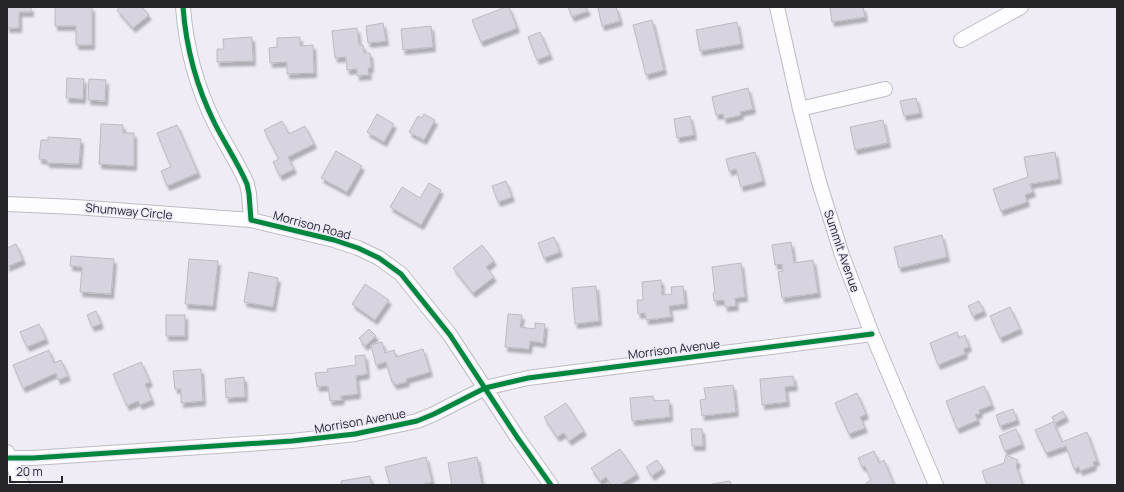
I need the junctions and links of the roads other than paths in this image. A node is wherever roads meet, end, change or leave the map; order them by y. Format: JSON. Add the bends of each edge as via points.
{"nodes":[{"id":1,"x":182,"y":7,"type":"edge"},
{"id":2,"x":778,"y":7,"type":"edge"},
{"id":3,"x":1021,"y":7,"type":"edge"},
{"id":4,"x":961,"y":40,"type":"dead end"},
{"id":5,"x":885,"y":89,"type":"dead end"},
{"id":6,"x":800,"y":109,"type":"junction"},
{"id":7,"x":7,"y":204,"type":"edge"},
{"id":8,"x":251,"y":220,"type":"junction"},
{"id":9,"x":872,"y":334,"type":"junction"},
{"id":10,"x":484,"y":388,"type":"junction"},
{"id":11,"x":8,"y":455,"type":"edge"},
{"id":12,"x":22,"y":485,"type":"edge"},
{"id":13,"x":551,"y":485,"type":"edge"},
{"id":14,"x":936,"y":485,"type":"edge"}],
"edges":[{"from":1,"to":8,"type":"street","via":[[186,37],[200,88],[215,125],[247,184]]},
{"from":2,"to":6,"type":"street","name":"Summit Avenue"},
{"from":3,"to":4,"type":"street"},
{"from":5,"to":6,"type":"street"},
{"from":6,"to":9,"type":"street","name":"Summit Avenue","via":[[831,221]]},
{"from":7,"to":8,"type":"street","name":"Shumway Circle"},
{"from":8,"to":10,"type":"street","name":"Morrison Road","via":[[334,240],[379,258],[401,274],[418,293],[450,335]]},
{"from":9,"to":10,"type":"street","name":"Morrison Avenue","via":[[528,378]]},
{"from":9,"to":14,"type":"street","name":"Summit Avenue"},
{"from":10,"to":11,"type":"street","name":"Morrison Avenue","via":[[417,421],[355,434],[276,442],[33,458]]},
{"from":10,"to":13,"type":"street","name":"Morrison Road"},
{"from":11,"to":12,"type":"street"}]}
